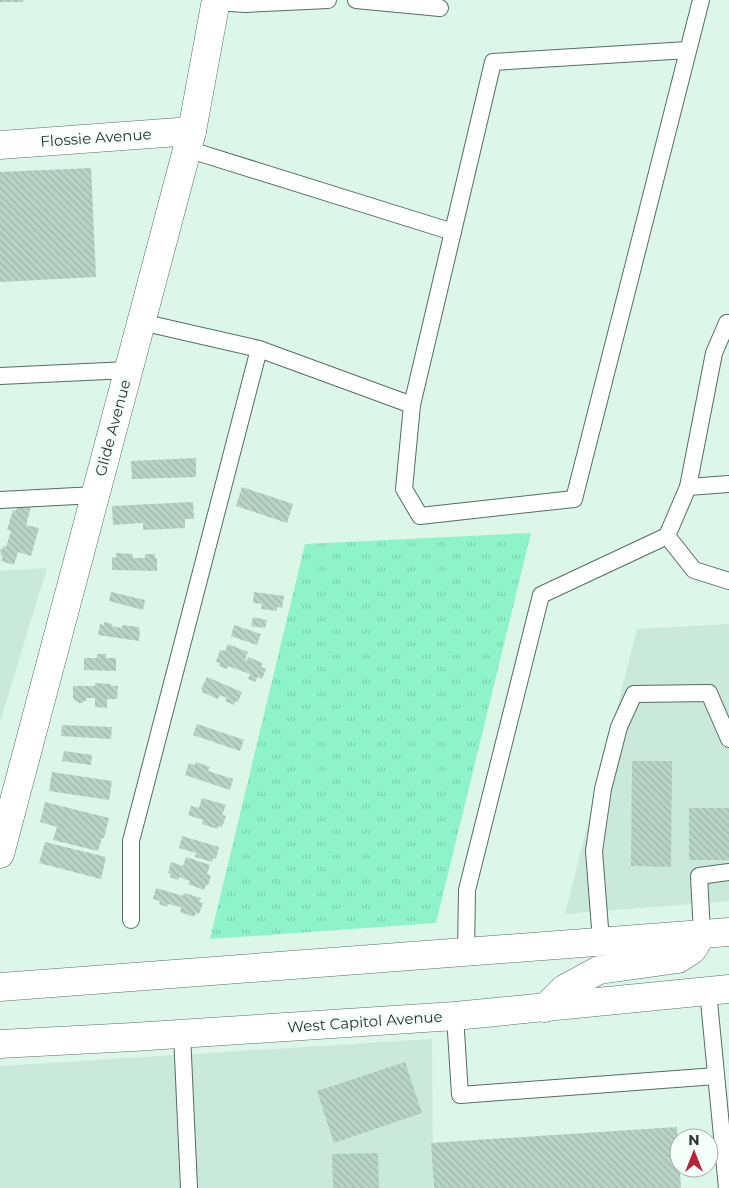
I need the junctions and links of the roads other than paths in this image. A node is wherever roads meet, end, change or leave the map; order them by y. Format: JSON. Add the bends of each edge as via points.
{"nodes":[{"id":1,"x":328,"y":0,"type":"edge"},
{"id":2,"x":356,"y":0,"type":"edge"},
{"id":3,"x":701,"y":0,"type":"edge"},
{"id":4,"x":216,"y":1,"type":"edge"},
{"id":5,"x":440,"y":8,"type":"dead end"},
{"id":6,"x":688,"y":50,"type":"junction"},
{"id":7,"x":190,"y":140,"type":"junction"},
{"id":8,"x":0,"y":145,"type":"edge"},
{"id":9,"x":454,"y":232,"type":"junction"},
{"id":10,"x":141,"y":322,"type":"junction"},
{"id":11,"x":729,"y":323,"type":"edge"},
{"id":12,"x":259,"y":349,"type":"junction"},
{"id":13,"x":128,"y":370,"type":"junction"},
{"id":14,"x":0,"y":376,"type":"edge"},
{"id":15,"x":412,"y":405,"type":"junction"},
{"id":16,"x":729,"y":484,"type":"edge"},
{"id":17,"x":688,"y":487,"type":"junction"},
{"id":18,"x":95,"y":495,"type":"junction"},
{"id":19,"x":0,"y":500,"type":"edge"},
{"id":20,"x":667,"y":536,"type":"junction"},
{"id":21,"x":729,"y":581,"type":"edge"},
{"id":22,"x":729,"y":739,"type":"edge"},
{"id":23,"x":0,"y":854,"type":"edge"},
{"id":24,"x":729,"y":872,"type":"edge"},
{"id":25,"x":131,"y":920,"type":"dead end"},
{"id":26,"x":729,"y":932,"type":"edge"},
{"id":27,"x":702,"y":934,"type":"junction"},
{"id":28,"x":601,"y":941,"type":"junction"},
{"id":29,"x":466,"y":952,"type":"junction"},
{"id":30,"x":729,"y":973,"type":"edge"},
{"id":31,"x":0,"y":987,"type":"edge"},
{"id":32,"x":718,"y":990,"type":"edge"},
{"id":33,"x":545,"y":1008,"type":"junction"},
{"id":34,"x":455,"y":1016,"type":"junction"},
{"id":35,"x":182,"y":1034,"type":"junction"},
{"id":36,"x":0,"y":1044,"type":"edge"},
{"id":37,"x":716,"y":1076,"type":"junction"},
{"id":38,"x":189,"y":1188,"type":"edge"},
{"id":39,"x":727,"y":1188,"type":"edge"}],
"edges":[{"from":1,"to":4,"type":"lane","via":[[245,4]]},
{"from":2,"to":5,"type":"lane"},
{"from":3,"to":6,"type":"lane"},
{"from":4,"to":7,"type":"main road","name":"Glide Avenue"},
{"from":6,"to":9,"type":"lane","via":[[493,62]]},
{"from":6,"to":15,"type":"lane","via":[[574,499],[420,516],[404,489]]},
{"from":7,"to":8,"type":"main road","name":"Flossie Avenue"},
{"from":7,"to":9,"type":"lane"},
{"from":7,"to":10,"type":"main road","name":"Glide Avenue"},
{"from":9,"to":15,"type":"lane"},
{"from":10,"to":12,"type":"lane"},
{"from":10,"to":13,"type":"main road","name":"Glide Avenue"},
{"from":11,"to":17,"type":"lane","via":[[714,353]]},
{"from":12,"to":15,"type":"lane"},
{"from":12,"to":25,"type":"lane","via":[[131,841]]},
{"from":13,"to":14,"type":"lane"},
{"from":13,"to":18,"type":"main road","name":"Glide Avenue"},
{"from":16,"to":17,"type":"lane"},
{"from":17,"to":20,"type":"lane"},
{"from":18,"to":19,"type":"lane"},
{"from":18,"to":23,"type":"main road","name":"Glide Avenue"},
{"from":20,"to":21,"type":"lane","via":[[694,570]]},
{"from":20,"to":29,"type":"lane","via":[[541,595],[467,890]]},
{"from":22,"to":28,"type":"lane","via":[[709,693],[634,694],[619,727],[603,789],[594,851]]},
{"from":24,"to":27,"type":"lane","via":[[699,876]]},
{"from":26,"to":27,"type":"main road"},
{"from":27,"to":28,"type":"main road"},
{"from":27,"to":33,"type":"main road","via":[[692,950],[678,959],[599,970],[564,989]]},
{"from":28,"to":29,"type":"main road"},
{"from":29,"to":31,"type":"main road"},
{"from":30,"to":32,"type":"main road"},
{"from":32,"to":33,"type":"main road","name":"West Capitol Avenue"},
{"from":32,"to":37,"type":"lane"},
{"from":33,"to":34,"type":"main road","name":"West Capitol Avenue"},
{"from":34,"to":35,"type":"main road","name":"West Capitol Avenue"},
{"from":34,"to":37,"type":"lane","via":[[460,1095]]},
{"from":35,"to":36,"type":"main road","name":"West Capitol Avenue"},
{"from":35,"to":38,"type":"lane"},
{"from":37,"to":39,"type":"lane"}]}
